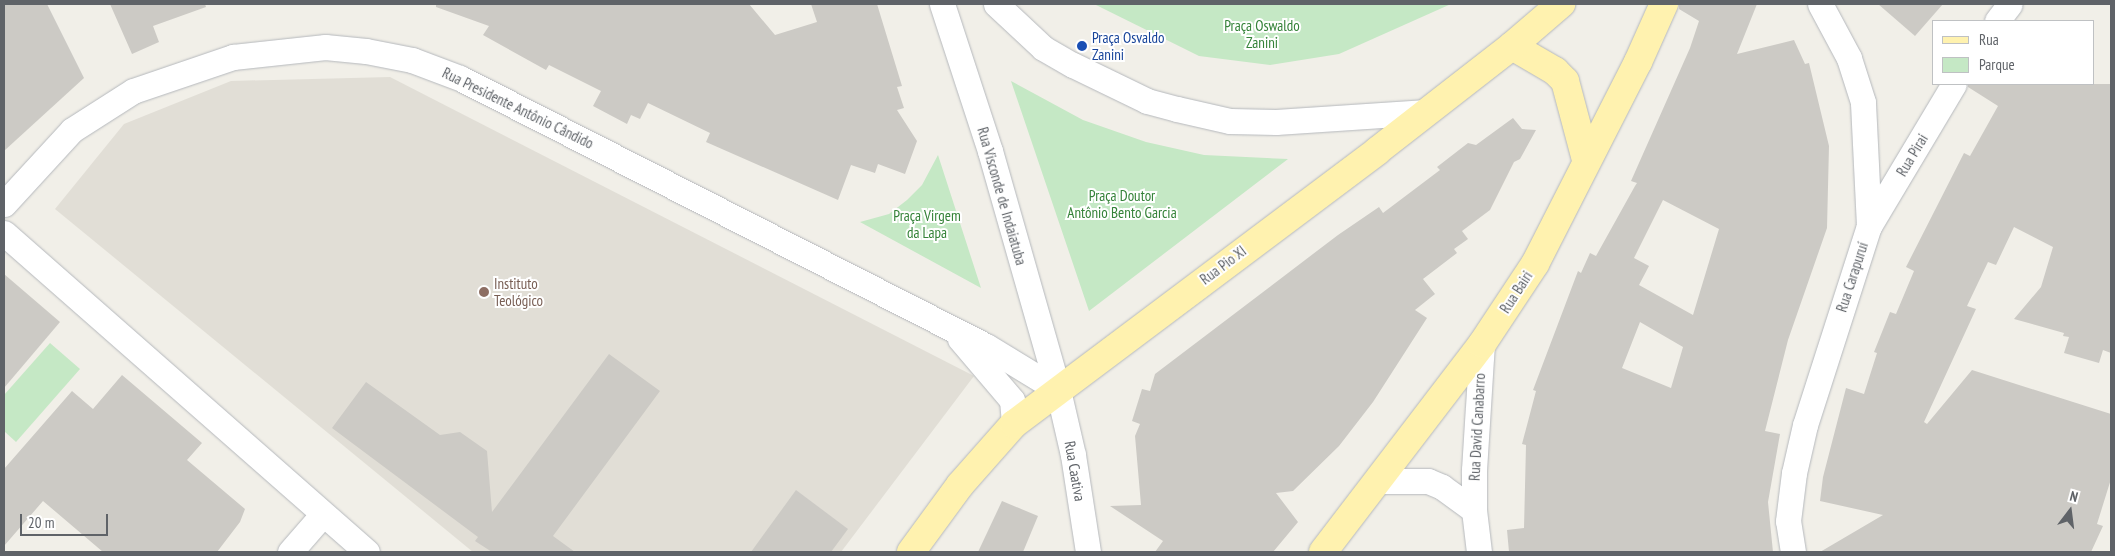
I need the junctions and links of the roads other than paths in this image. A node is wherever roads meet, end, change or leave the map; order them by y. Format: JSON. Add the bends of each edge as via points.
{"nodes":[{"id":1,"x":942,"y":4,"type":"edge"},
{"id":2,"x":996,"y":4,"type":"edge"},
{"id":3,"x":1561,"y":4,"type":"edge"},
{"id":4,"x":1664,"y":4,"type":"edge"},
{"id":5,"x":1820,"y":4,"type":"edge"},
{"id":6,"x":2010,"y":4,"type":"edge"},
{"id":7,"x":1998,"y":20,"type":"edge"},
{"id":8,"x":1512,"y":46,"type":"junction"},
{"id":9,"x":1953,"y":85,"type":"edge"},
{"id":10,"x":1427,"y":112,"type":"junction"},
{"id":11,"x":1586,"y":160,"type":"junction"},
{"id":12,"x":4,"y":204,"type":"edge"},
{"id":13,"x":1869,"y":226,"type":"junction"},
{"id":14,"x":4,"y":233,"type":"edge"},
{"id":15,"x":950,"y":328,"type":"junction"},
{"id":16,"x":1482,"y":344,"type":"junction"},
{"id":17,"x":1058,"y":390,"type":"junction"},
{"id":18,"x":1014,"y":424,"type":"junction"},
{"id":19,"x":1380,"y":481,"type":"junction"},
{"id":20,"x":1474,"y":510,"type":"junction"},
{"id":21,"x":323,"y":514,"type":"junction"},
{"id":22,"x":290,"y":552,"type":"edge"},
{"id":23,"x":367,"y":552,"type":"edge"},
{"id":24,"x":911,"y":552,"type":"edge"},
{"id":25,"x":1088,"y":552,"type":"edge"},
{"id":26,"x":1323,"y":552,"type":"edge"},
{"id":27,"x":1479,"y":552,"type":"edge"},
{"id":28,"x":1793,"y":552,"type":"edge"}],
"edges":[{"from":1,"to":17,"type":"street","name":"Rua Visconde de Indaiatuba","via":[[990,150]]},
{"from":2,"to":10,"type":"street","via":[[1043,48],[1147,101],[1177,109],[1230,121],[1276,122]]},
{"from":3,"to":8,"type":"main road","name":"Rua Pio XI"},
{"from":4,"to":11,"type":"main road","name":"Rua Bairi","via":[[1638,62]]},
{"from":5,"to":13,"type":"street","name":"Rua Carapuruí","via":[[1849,58],[1863,102]]},
{"from":6,"to":7,"type":"street"},
{"from":8,"to":10,"type":"main road","name":"Rua Pio XI"},
{"from":8,"to":11,"type":"main road","via":[[1555,71],[1565,81]]},
{"from":9,"to":13,"type":"street","name":"Rua Pirai"},
{"from":10,"to":17,"type":"main road","name":"Rua Pio XI"},
{"from":11,"to":16,"type":"main road","name":"Rua Bairi","via":[[1535,264]]},
{"from":12,"to":15,"type":"street","name":"Rua Presidente Antônio Cândido","via":[[72,130],[133,91],[233,58],[325,47],[366,52],[412,60],[460,78]]},
{"from":13,"to":28,"type":"street","name":"Rua Carapuruí","via":[[1805,425],[1788,521]]},
{"from":14,"to":21,"type":"street"},
{"from":15,"to":17,"type":"street","name":"Rua Presidente Antônio Cândido"},
{"from":15,"to":18,"type":"street","name":"Rua Presidente Antônio Cândido","via":[[1012,400]]},
{"from":16,"to":19,"type":"main road","name":"Rua Bairi"},
{"from":16,"to":20,"type":"street","name":"Rua David Canabarro"},
{"from":17,"to":18,"type":"main road","name":"Rua Pio XI"},
{"from":17,"to":25,"type":"street","name":"Rua Caativa","via":[[1073,455]]},
{"from":18,"to":24,"type":"main road","name":"Rua Pio XI","via":[[966,478]]},
{"from":19,"to":20,"type":"street","name":"Rua David Canabarro","via":[[1428,482],[1442,487]]},
{"from":19,"to":26,"type":"main road","name":"Rua Bairi"},
{"from":20,"to":27,"type":"street","name":"Rua David Canabarro"},
{"from":21,"to":22,"type":"street"},
{"from":21,"to":23,"type":"street"}]}
